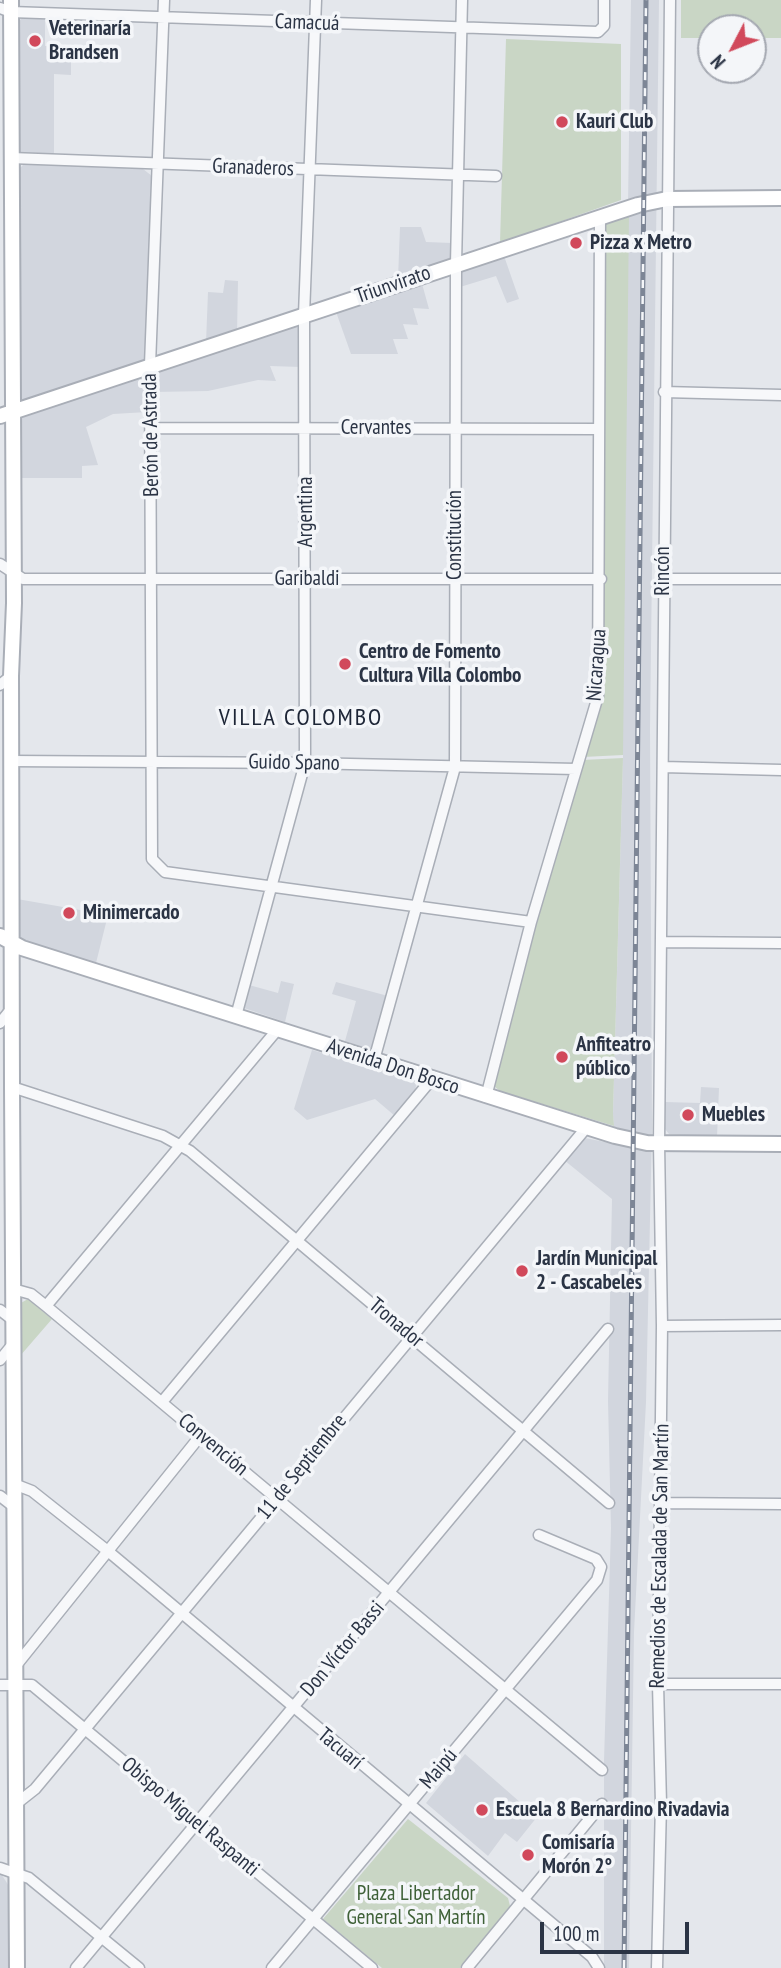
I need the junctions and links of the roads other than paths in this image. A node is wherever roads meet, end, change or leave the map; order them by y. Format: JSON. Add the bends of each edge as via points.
{"nodes":[{"id":1,"x":163,"y":0,"type":"edge"},
{"id":2,"x":316,"y":0,"type":"edge"},
{"id":3,"x":462,"y":0,"type":"edge"},
{"id":4,"x":604,"y":0,"type":"edge"},
{"id":5,"x":670,"y":0,"type":"edge"},
{"id":6,"x":7,"y":7,"type":"edge"},
{"id":7,"x":163,"y":18,"type":"junction"},
{"id":8,"x":315,"y":23,"type":"junction"},
{"id":9,"x":462,"y":28,"type":"junction"},
{"id":10,"x":6,"y":44,"type":"edge"},
{"id":11,"x":11,"y":158,"type":"junction"},
{"id":12,"x":157,"y":164,"type":"junction"},
{"id":13,"x":312,"y":170,"type":"junction"},
{"id":14,"x":457,"y":174,"type":"junction"},
{"id":15,"x":496,"y":176,"type":"dead end"},
{"id":16,"x":5,"y":196,"type":"edge"},
{"id":17,"x":781,"y":198,"type":"edge"},
{"id":18,"x":667,"y":199,"type":"junction"},
{"id":19,"x":600,"y":217,"type":"junction"},
{"id":20,"x":456,"y":264,"type":"junction"},
{"id":21,"x":304,"y":315,"type":"junction"},
{"id":22,"x":150,"y":365,"type":"junction"},
{"id":23,"x":6,"y":375,"type":"edge"},
{"id":24,"x":664,"y":392,"type":"junction"},
{"id":25,"x":781,"y":395,"type":"edge"},
{"id":26,"x":6,"y":413,"type":"edge"},
{"id":27,"x":153,"y":428,"type":"junction"},
{"id":28,"x":307,"y":428,"type":"junction"},
{"id":29,"x":456,"y":428,"type":"junction"},
{"id":30,"x":599,"y":429,"type":"junction"},
{"id":31,"x":0,"y":564,"type":"edge"},
{"id":32,"x":13,"y":574,"type":"junction"},
{"id":33,"x":455,"y":578,"type":"junction"},
{"id":34,"x":151,"y":579,"type":"junction"},
{"id":35,"x":306,"y":579,"type":"junction"},
{"id":36,"x":601,"y":579,"type":"junction"},
{"id":37,"x":663,"y":579,"type":"junction"},
{"id":38,"x":781,"y":579,"type":"edge"},
{"id":39,"x":6,"y":681,"type":"edge"},
{"id":40,"x":12,"y":761,"type":"junction"},
{"id":41,"x":150,"y":761,"type":"junction"},
{"id":42,"x":305,"y":763,"type":"junction"},
{"id":43,"x":455,"y":767,"type":"junction"},
{"id":44,"x":663,"y":767,"type":"junction"},
{"id":45,"x":576,"y":769,"type":"junction"},
{"id":46,"x":781,"y":770,"type":"edge"},
{"id":47,"x":271,"y":887,"type":"junction"},
{"id":48,"x":417,"y":908,"type":"junction"},
{"id":49,"x":531,"y":922,"type":"junction"},
{"id":50,"x":6,"y":940,"type":"edge"},
{"id":51,"x":662,"y":942,"type":"junction"},
{"id":52,"x":781,"y":943,"type":"edge"},
{"id":53,"x":12,"y":1008,"type":"junction"},
{"id":54,"x":236,"y":1016,"type":"junction"},
{"id":55,"x":0,"y":1023,"type":"edge"},
{"id":56,"x":277,"y":1030,"type":"junction"},
{"id":57,"x":374,"y":1060,"type":"junction"},
{"id":58,"x":431,"y":1080,"type":"junction"},
{"id":59,"x":12,"y":1087,"type":"junction"},
{"id":60,"x":486,"y":1097,"type":"junction"},
{"id":61,"x":586,"y":1128,"type":"junction"},
{"id":62,"x":659,"y":1143,"type":"junction"},
{"id":63,"x":781,"y":1144,"type":"edge"},
{"id":64,"x":181,"y":1146,"type":"junction"},
{"id":65,"x":296,"y":1241,"type":"junction"},
{"id":66,"x":13,"y":1289,"type":"junction"},
{"id":67,"x":46,"y":1306,"type":"junction"},
{"id":68,"x":0,"y":1310,"type":"edge"},
{"id":69,"x":13,"y":1320,"type":"junction"},
{"id":70,"x":781,"y":1325,"type":"edge"},
{"id":71,"x":662,"y":1326,"type":"junction"},
{"id":72,"x":608,"y":1329,"type":"dead end"},
{"id":73,"x":411,"y":1335,"type":"junction"},
{"id":74,"x":14,"y":1342,"type":"junction"},
{"id":75,"x":0,"y":1360,"type":"edge"},
{"id":76,"x":162,"y":1402,"type":"junction"},
{"id":77,"x":524,"y":1431,"type":"junction"},
{"id":78,"x":201,"y":1435,"type":"junction"},
{"id":79,"x":14,"y":1484,"type":"junction"},
{"id":80,"x":0,"y":1496,"type":"edge"},
{"id":81,"x":277,"y":1498,"type":"junction"},
{"id":82,"x":609,"y":1503,"type":"dead end"},
{"id":83,"x":661,"y":1503,"type":"junction"},
{"id":84,"x":781,"y":1504,"type":"edge"},
{"id":85,"x":13,"y":1506,"type":"junction"},
{"id":86,"x":539,"y":1535,"type":"dead end"},
{"id":87,"x":109,"y":1552,"type":"junction"},
{"id":88,"x":390,"y":1593,"type":"junction"},
{"id":89,"x":180,"y":1614,"type":"junction"},
{"id":90,"x":14,"y":1669,"type":"junction"},
{"id":91,"x":658,"y":1684,"type":"junction"},
{"id":92,"x":781,"y":1684,"type":"edge"},
{"id":93,"x":7,"y":1685,"type":"edge"},
{"id":94,"x":504,"y":1689,"type":"junction"},
{"id":95,"x":293,"y":1709,"type":"junction"},
{"id":96,"x":84,"y":1728,"type":"junction"},
{"id":97,"x":602,"y":1770,"type":"dead end"},
{"id":98,"x":16,"y":1804,"type":"junction"},
{"id":99,"x":602,"y":1804,"type":"dead end"},
{"id":100,"x":409,"y":1805,"type":"junction"},
{"id":101,"x":197,"y":1823,"type":"junction"},
{"id":102,"x":0,"y":1868,"type":"edge"},
{"id":103,"x":17,"y":1873,"type":"junction"},
{"id":104,"x":524,"y":1899,"type":"junction"},
{"id":105,"x":313,"y":1919,"type":"junction"},
{"id":106,"x":101,"y":1937,"type":"junction"},
{"id":107,"x":599,"y":1967,"type":"edge"},
{"id":108,"x":17,"y":1968,"type":"edge"},
{"id":109,"x":76,"y":1968,"type":"edge"},
{"id":110,"x":139,"y":1968,"type":"edge"},
{"id":111,"x":272,"y":1968,"type":"edge"},
{"id":112,"x":372,"y":1968,"type":"edge"},
{"id":113,"x":467,"y":1968,"type":"edge"},
{"id":114,"x":657,"y":1968,"type":"edge"}],
"edges":[{"from":1,"to":7,"type":"street","name":"Berón de Astrada"},
{"from":2,"to":8,"type":"street","name":"Argentina"},
{"from":3,"to":9,"type":"street","name":"Constitución"},
{"from":4,"to":9,"type":"street","name":"Camacuá","via":[[603,30],[598,32]]},
{"from":5,"to":18,"type":"street","name":"Rincón"},
{"from":6,"to":7,"type":"street","name":"Camacuá"},
{"from":6,"to":10,"type":"street"},
{"from":7,"to":8,"type":"street","name":"Camacuá"},
{"from":7,"to":12,"type":"street","name":"Berón de Astrada"},
{"from":8,"to":9,"type":"street","name":"Camacuá"},
{"from":8,"to":13,"type":"street","name":"Argentina"},
{"from":9,"to":14,"type":"street","name":"Constitución"},
{"from":10,"to":11,"type":"street"},
{"from":11,"to":12,"type":"street","name":"Granaderos"},
{"from":11,"to":16,"type":"street"},
{"from":12,"to":13,"type":"street","name":"Granaderos"},
{"from":12,"to":22,"type":"street","name":"Berón de Astrada"},
{"from":13,"to":14,"type":"street","name":"Granaderos"},
{"from":13,"to":21,"type":"street","name":"Argentina"},
{"from":14,"to":15,"type":"street","name":"Granaderos"},
{"from":14,"to":20,"type":"street","name":"Constitución"},
{"from":16,"to":23,"type":"street"},
{"from":17,"to":18,"type":"street","name":"Triunvirato"},
{"from":18,"to":19,"type":"street","name":"Triunvirato"},
{"from":18,"to":24,"type":"street","name":"Rincón"},
{"from":19,"to":20,"type":"street","name":"Triunvirato"},
{"from":19,"to":30,"type":"street","name":"Nicaragua"},
{"from":20,"to":21,"type":"street","name":"Triunvirato"},
{"from":20,"to":29,"type":"street","name":"Constitución"},
{"from":21,"to":22,"type":"street","name":"Triunvirato"},
{"from":21,"to":28,"type":"street","name":"Argentina"},
{"from":22,"to":26,"type":"street","name":"Triunvirato"},
{"from":22,"to":27,"type":"street","name":"Berón de Astrada"},
{"from":23,"to":26,"type":"street"},
{"from":24,"to":25,"type":"street"},
{"from":24,"to":37,"type":"street","name":"Rincón"},
{"from":26,"to":32,"type":"street"},
{"from":27,"to":28,"type":"street","name":"Cervantes"},
{"from":27,"to":34,"type":"street","name":"Berón de Astrada"},
{"from":28,"to":29,"type":"street","name":"Cervantes"},
{"from":28,"to":35,"type":"street","name":"Argentina"},
{"from":29,"to":30,"type":"street","name":"Cervantes"},
{"from":29,"to":33,"type":"street","name":"Constitución"},
{"from":30,"to":36,"type":"street","name":"Nicaragua"},
{"from":31,"to":32,"type":"street"},
{"from":32,"to":34,"type":"street","name":"Garibaldi","via":[[23,579]]},
{"from":32,"to":39,"type":"street"},
{"from":33,"to":35,"type":"street","name":"Garibaldi"},
{"from":33,"to":36,"type":"street","name":"Garibaldi"},
{"from":33,"to":43,"type":"street","name":"Constitución"},
{"from":34,"to":35,"type":"street","name":"Garibaldi"},
{"from":34,"to":41,"type":"street","name":"Berón de Astrada"},
{"from":35,"to":42,"type":"street","name":"Argentina"},
{"from":36,"to":45,"type":"street","name":"Nicaragua","via":[[598,696]]},
{"from":37,"to":38,"type":"street"},
{"from":37,"to":44,"type":"street","name":"Rincón"},
{"from":39,"to":40,"type":"street"},
{"from":40,"to":41,"type":"street","name":"Guido Spano"},
{"from":40,"to":50,"type":"street"},
{"from":41,"to":42,"type":"street","name":"Guido Spano"},
{"from":41,"to":47,"type":"street","name":"Berón de Astrada","via":[[152,859],[158,868]]},
{"from":42,"to":43,"type":"street","name":"Guido Spano"},
{"from":42,"to":47,"type":"street","name":"Argentina"},
{"from":43,"to":45,"type":"street","name":"Guido Spano"},
{"from":43,"to":48,"type":"street","name":"Constitución"},
{"from":44,"to":46,"type":"street"},
{"from":44,"to":51,"type":"street","name":"Rincón"},
{"from":45,"to":49,"type":"street","name":"Nicaragua"},
{"from":47,"to":48,"type":"street"},
{"from":47,"to":54,"type":"street","name":"Argentina"},
{"from":48,"to":49,"type":"street"},
{"from":48,"to":57,"type":"street","name":"Constitución"},
{"from":49,"to":60,"type":"street","name":"Nicaragua"},
{"from":50,"to":53,"type":"street"},
{"from":50,"to":54,"type":"street","name":"Avenida Don Bosco"},
{"from":51,"to":52,"type":"street"},
{"from":51,"to":62,"type":"street","name":"Rincón"},
{"from":53,"to":55,"type":"street"},
{"from":53,"to":59,"type":"street"},
{"from":54,"to":56,"type":"street","name":"Avenida Don Bosco"},
{"from":56,"to":57,"type":"street","name":"Avenida Don Bosco"},
{"from":56,"to":64,"type":"street"},
{"from":57,"to":58,"type":"street","name":"Avenida Don Bosco"},
{"from":58,"to":60,"type":"street","name":"Avenida Don Bosco"},
{"from":58,"to":65,"type":"street"},
{"from":59,"to":64,"type":"street","name":"Tronador","via":[[163,1136]]},
{"from":59,"to":66,"type":"street"},
{"from":60,"to":61,"type":"street","name":"Avenida Don Bosco"},
{"from":61,"to":62,"type":"street","name":"Avenida Don Bosco"},
{"from":61,"to":73,"type":"street","name":"11 de Septiembre"},
{"from":62,"to":63,"type":"street","name":"Avenida Don Bosco"},
{"from":62,"to":71,"type":"street","name":"Remedios de Escalada de San Martín"},
{"from":64,"to":65,"type":"street","name":"Tronador"},
{"from":64,"to":67,"type":"street"},
{"from":65,"to":73,"type":"street","name":"Tronador"},
{"from":65,"to":76,"type":"street"},
{"from":66,"to":67,"type":"street","name":"Convención","via":[[31,1294]]},
{"from":66,"to":69,"type":"street"},
{"from":67,"to":76,"type":"street","name":"Convención"},
{"from":68,"to":69,"type":"street"},
{"from":69,"to":74,"type":"street"},
{"from":70,"to":71,"type":"street"},
{"from":71,"to":83,"type":"street","name":"Remedios de Escalada de San Martín"},
{"from":72,"to":77,"type":"street","name":"Don Víctor Bassi"},
{"from":73,"to":77,"type":"street","name":"Tronador"},
{"from":73,"to":81,"type":"street","name":"11 de Septiembre"},
{"from":74,"to":75,"type":"street"},
{"from":74,"to":79,"type":"street"},
{"from":76,"to":78,"type":"street","name":"Convención"},
{"from":77,"to":82,"type":"street","name":"Tronador"},
{"from":77,"to":88,"type":"street","name":"Don Víctor Bassi"},
{"from":78,"to":81,"type":"street","name":"Convención"},
{"from":78,"to":87,"type":"street"},
{"from":79,"to":85,"type":"street"},
{"from":79,"to":87,"type":"street","name":"Tacuarí","via":[[32,1491]]},
{"from":80,"to":85,"type":"street"},
{"from":81,"to":88,"type":"street","name":"Convención"},
{"from":81,"to":89,"type":"street","name":"11 de Septiembre"},
{"from":83,"to":84,"type":"street"},
{"from":83,"to":91,"type":"street","name":"Remedios de Escalada de San Martín"},
{"from":85,"to":90,"type":"street"},
{"from":86,"to":94,"type":"street","name":"Maipú","via":[[589,1554],[601,1567],[597,1580]]},
{"from":87,"to":89,"type":"street","name":"Tacuarí"},
{"from":87,"to":90,"type":"street"},
{"from":88,"to":94,"type":"street","name":"Convención"},
{"from":88,"to":95,"type":"street","name":"Don Víctor Bassi"},
{"from":89,"to":95,"type":"street","name":"Tacuarí"},
{"from":89,"to":96,"type":"street","name":"11 de Septiembre"},
{"from":90,"to":93,"type":"street"},
{"from":91,"to":92,"type":"street"},
{"from":91,"to":114,"type":"street","name":"Remedios de Escalada de San Martín"},
{"from":93,"to":96,"type":"street","name":"Obispo Miguel Raspanti","via":[[32,1685]]},
{"from":93,"to":98,"type":"street"},
{"from":94,"to":97,"type":"street","name":"Convención"},
{"from":94,"to":100,"type":"street","name":"Maipú"},
{"from":95,"to":100,"type":"street","name":"Tacuarí"},
{"from":95,"to":101,"type":"street","name":"Don Víctor Bassi"},
{"from":96,"to":98,"type":"street","name":"11 de Septiembre","via":[[35,1789]]},
{"from":96,"to":101,"type":"street","name":"Obispo Miguel Raspanti"},
{"from":98,"to":103,"type":"street"},
{"from":99,"to":104,"type":"street"},
{"from":100,"to":104,"type":"street","name":"Tacuarí"},
{"from":100,"to":105,"type":"street","name":"Maipú"},
{"from":101,"to":105,"type":"street","name":"Obispo Miguel Raspanti"},
{"from":101,"to":106,"type":"street","name":"Don Víctor Bassi"},
{"from":102,"to":103,"type":"street"},
{"from":103,"to":106,"type":"street"},
{"from":103,"to":108,"type":"street"},
{"from":104,"to":107,"type":"street","name":"Tacuarí"},
{"from":104,"to":113,"type":"street"},
{"from":105,"to":111,"type":"street","name":"Maipú"},
{"from":105,"to":112,"type":"street","name":"Obispo Miguel Raspanti"},
{"from":106,"to":109,"type":"street","name":"Don Víctor Bassi"},
{"from":106,"to":110,"type":"street"}]}
